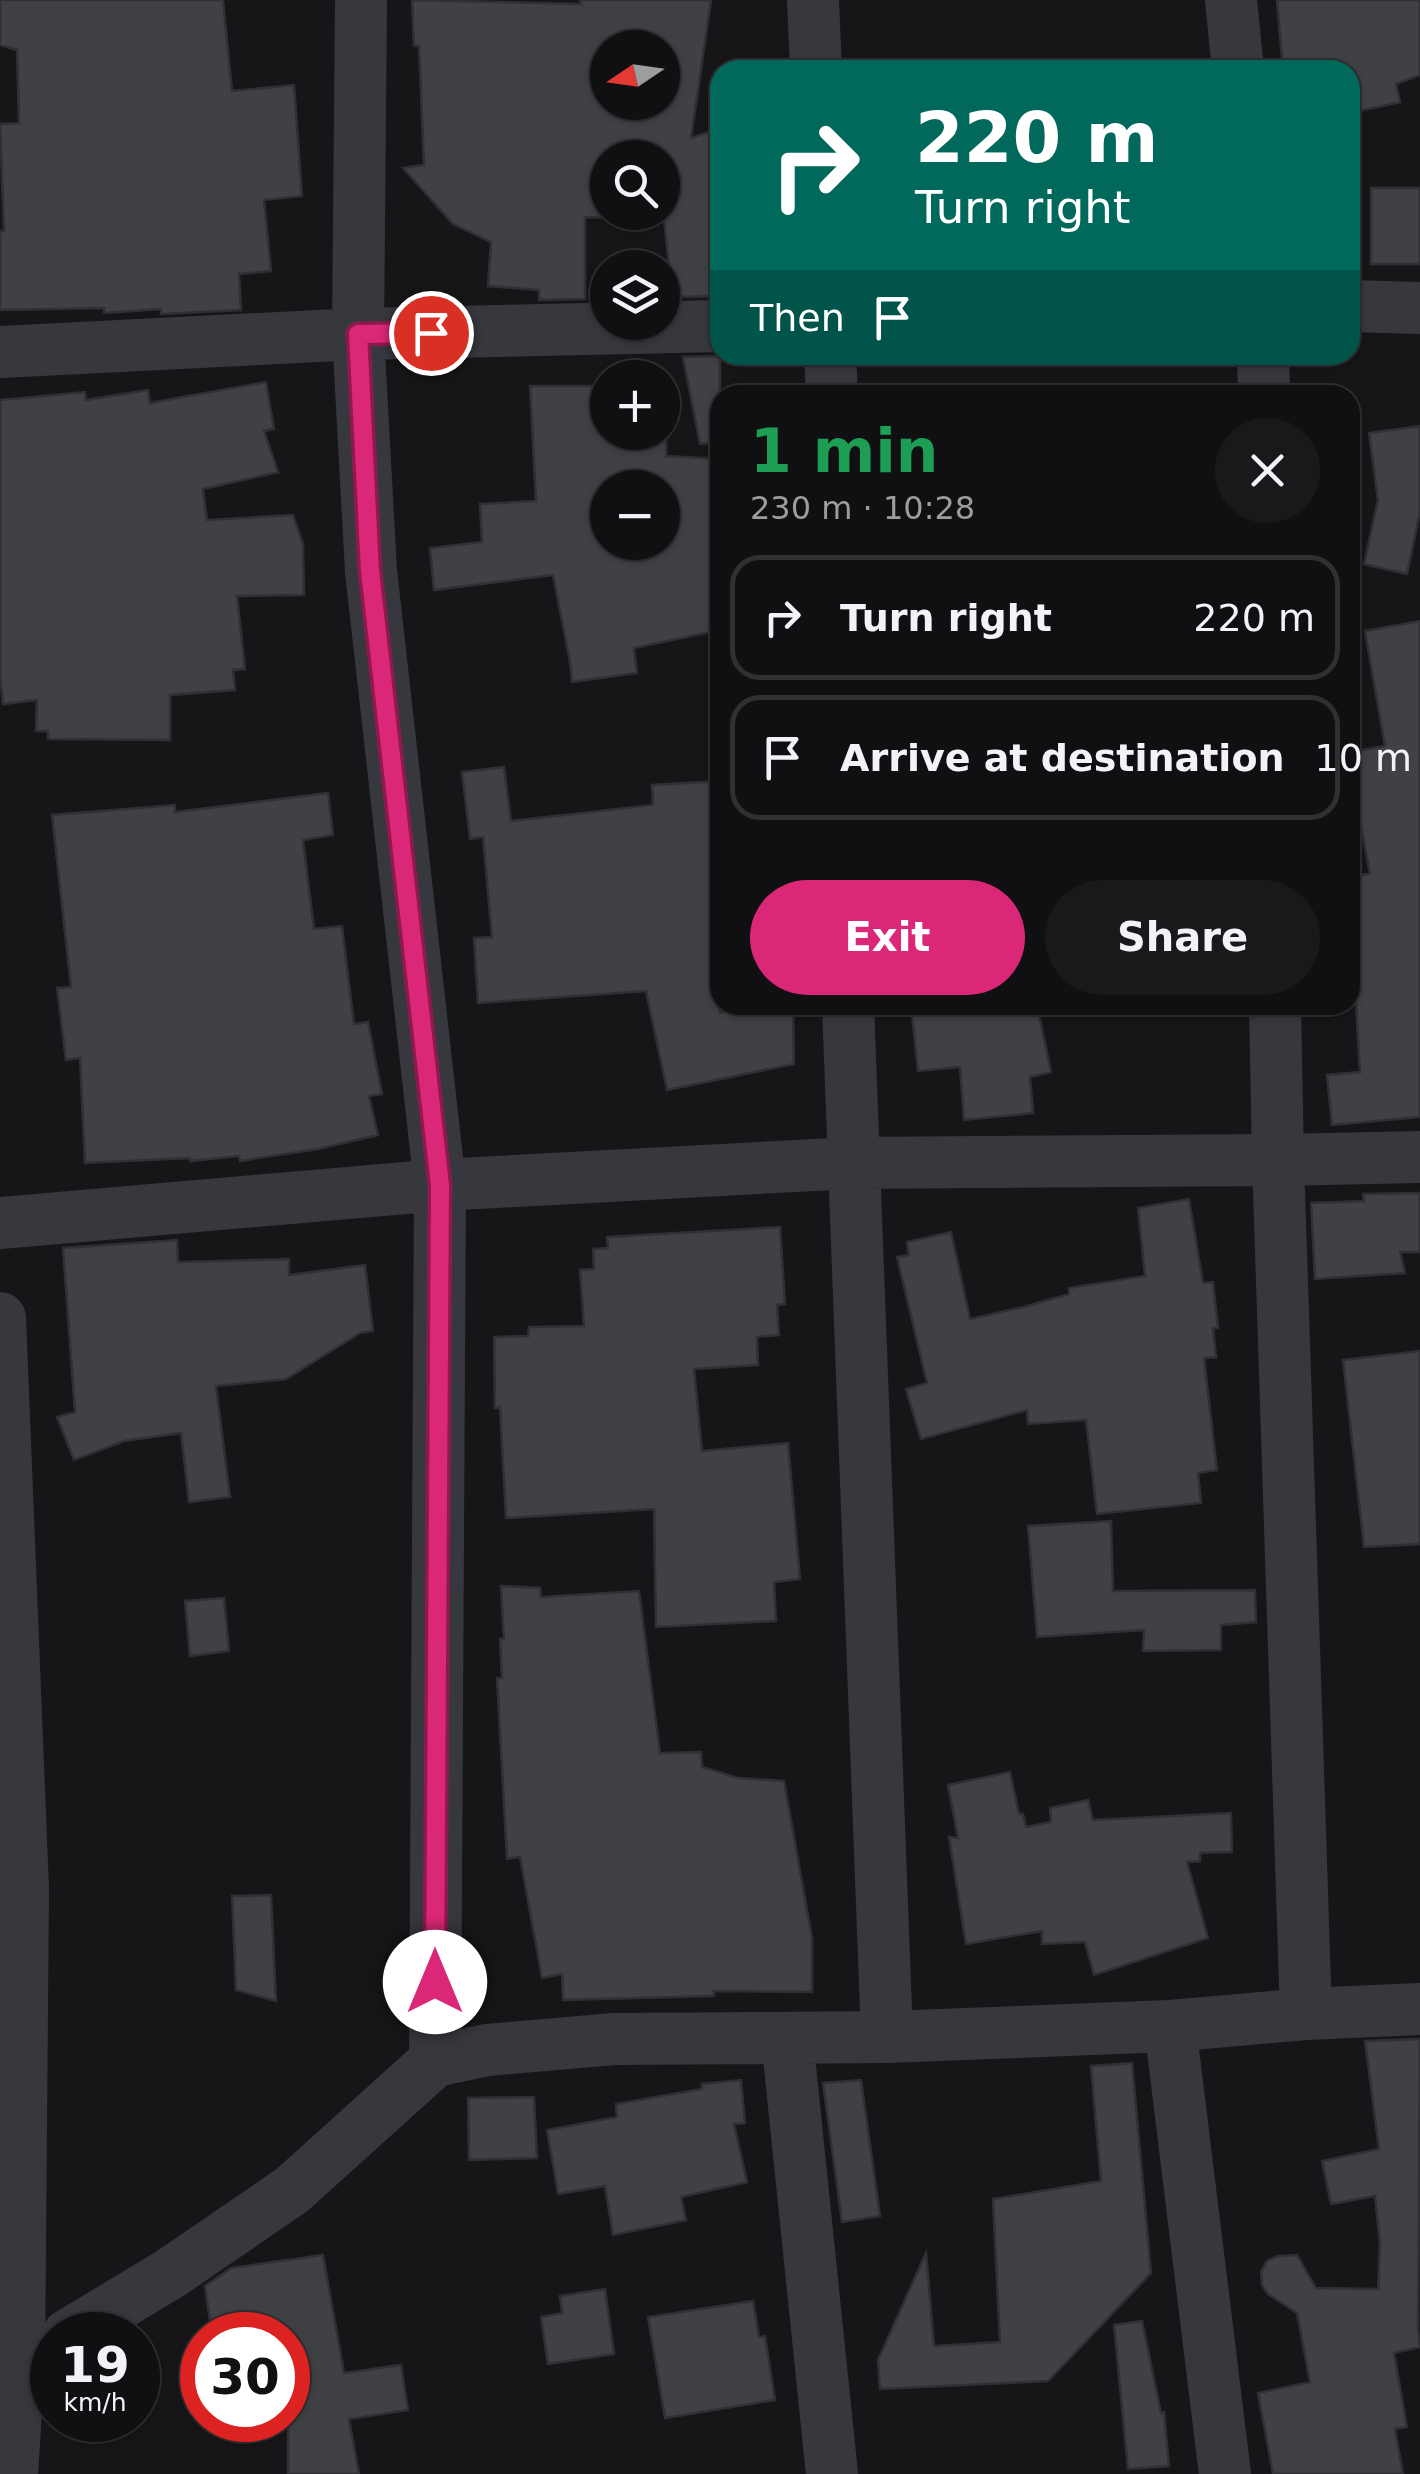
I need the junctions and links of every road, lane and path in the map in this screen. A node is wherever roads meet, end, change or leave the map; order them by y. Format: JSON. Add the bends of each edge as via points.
{"nodes":[{"id":1,"x":361,"y":0,"type":"edge"},
{"id":2,"x":813,"y":0,"type":"edge"},
{"id":3,"x":1231,"y":0,"type":"edge"},
{"id":4,"x":816,"y":60,"type":"edge"},
{"id":5,"x":1237,"y":60,"type":"edge"},
{"id":6,"x":1360,"y":306,"type":"edge"},
{"id":7,"x":1420,"y":308,"type":"edge"},
{"id":8,"x":710,"y":326,"type":"edge"},
{"id":9,"x":358,"y":334,"type":"junction"},
{"id":10,"x":0,"y":352,"type":"edge"},
{"id":11,"x":848,"y":1015,"type":"edge"},
{"id":12,"x":1276,"y":1015,"type":"edge"},
{"id":13,"x":1420,"y":1157,"type":"edge"},
{"id":14,"x":1278,"y":1160,"type":"junction"},
{"id":15,"x":852,"y":1163,"type":"junction"},
{"id":16,"x":440,"y":1185,"type":"junction"},
{"id":17,"x":0,"y":1223,"type":"edge"},
{"id":18,"x":0,"y":1318,"type":"edge"},
{"id":19,"x":1420,"y":2009,"type":"edge"},
{"id":20,"x":1306,"y":2014,"type":"junction"},
{"id":21,"x":1170,"y":2026,"type":"junction"},
{"id":22,"x":887,"y":2037,"type":"junction"},
{"id":23,"x":787,"y":2038,"type":"junction"},
{"id":24,"x":435,"y":2061,"type":"junction"},
{"id":25,"x":35,"y":2312,"type":"edge"},
{"id":26,"x":106,"y":2312,"type":"edge"},
{"id":27,"x":30,"y":2385,"type":"edge"},
{"id":28,"x":12,"y":2474,"type":"edge"},
{"id":29,"x":832,"y":2474,"type":"edge"},
{"id":30,"x":1225,"y":2474,"type":"edge"}],
"edges":[{"from":1,"to":9,"type":"street"},
{"from":2,"to":4,"type":"street"},
{"from":3,"to":5,"type":"street"},
{"from":6,"to":7,"type":"street"},
{"from":8,"to":9,"type":"street"},
{"from":9,"to":10,"type":"street"},
{"from":9,"to":16,"type":"street","via":[[370,571]]},
{"from":11,"to":15,"type":"street"},
{"from":12,"to":14,"type":"street"},
{"from":13,"to":14,"type":"street"},
{"from":14,"to":15,"type":"street"},
{"from":14,"to":20,"type":"street"},
{"from":15,"to":16,"type":"street"},
{"from":15,"to":22,"type":"street"},
{"from":16,"to":17,"type":"street"},
{"from":16,"to":24,"type":"street"},
{"from":18,"to":25,"type":"street"},
{"from":19,"to":20,"type":"street"},
{"from":20,"to":21,"type":"street"},
{"from":21,"to":22,"type":"street"},
{"from":21,"to":30,"type":"street"},
{"from":22,"to":23,"type":"street"},
{"from":23,"to":24,"type":"street","via":[[615,2039]]},
{"from":23,"to":29,"type":"street"},
{"from":24,"to":26,"type":"street","via":[[292,2190]]},
{"from":27,"to":28,"type":"street"}]}
